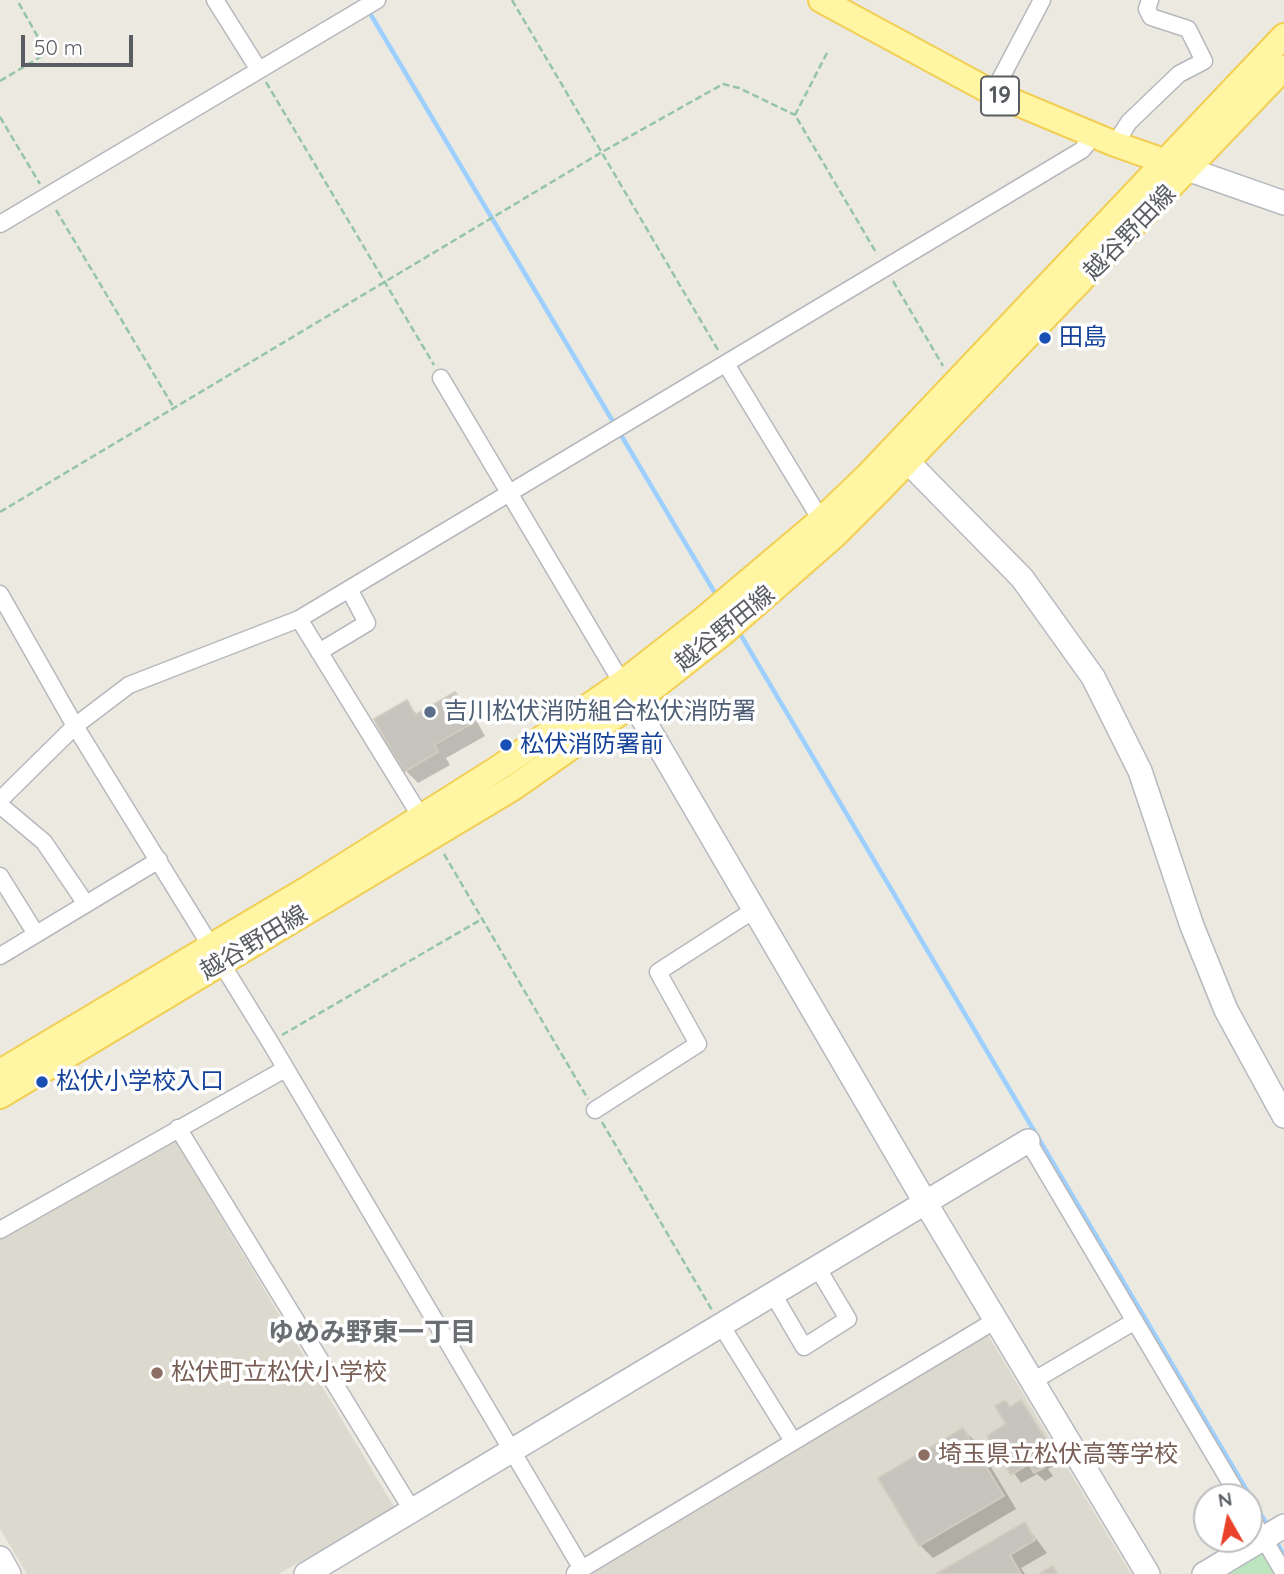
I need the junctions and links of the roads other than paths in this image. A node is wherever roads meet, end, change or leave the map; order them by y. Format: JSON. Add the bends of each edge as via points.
{"nodes":[{"id":1,"x":215,"y":0,"type":"edge"},
{"id":2,"x":377,"y":0,"type":"edge"},
{"id":3,"x":821,"y":0,"type":"edge"},
{"id":4,"x":1042,"y":0,"type":"edge"},
{"id":5,"x":1150,"y":0,"type":"edge"},
{"id":6,"x":1284,"y":36,"type":"edge"},
{"id":7,"x":1284,"y":68,"type":"edge"},
{"id":8,"x":259,"y":70,"type":"junction"},
{"id":9,"x":993,"y":93,"type":"junction"},
{"id":10,"x":1104,"y":139,"type":"junction"},
{"id":11,"x":1179,"y":166,"type":"junction"},
{"id":12,"x":1284,"y":203,"type":"edge"},
{"id":13,"x":0,"y":225,"type":"edge"},
{"id":14,"x":726,"y":364,"type":"junction"},
{"id":15,"x":441,"y":377,"type":"road end"},
{"id":16,"x":908,"y":462,"type":"junction"},
{"id":17,"x":509,"y":491,"type":"junction"},
{"id":18,"x":821,"y":520,"type":"junction"},
{"id":19,"x":349,"y":589,"type":"junction"},
{"id":20,"x":0,"y":594,"type":"edge"},
{"id":21,"x":299,"y":620,"type":"junction"},
{"id":22,"x":319,"y":652,"type":"junction"},
{"id":23,"x":628,"y":693,"type":"junction"},
{"id":24,"x":75,"y":726,"type":"junction"},
{"id":25,"x":0,"y":803,"type":"edge"},
{"id":26,"x":427,"y":827,"type":"junction"},
{"id":27,"x":159,"y":860,"type":"junction"},
{"id":28,"x":0,"y":876,"type":"edge"},
{"id":29,"x":86,"y":904,"type":"junction"},
{"id":30,"x":754,"y":910,"type":"junction"},
{"id":31,"x":36,"y":934,"type":"junction"},
{"id":32,"x":216,"y":954,"type":"junction"},
{"id":33,"x":0,"y":956,"type":"edge"},
{"id":34,"x":285,"y":1069,"type":"junction"},
{"id":35,"x":1,"y":1070,"type":"edge"},
{"id":36,"x":0,"y":1096,"type":"edge"},
{"id":37,"x":595,"y":1110,"type":"dead end"},
{"id":38,"x":1284,"y":1116,"type":"edge"},
{"id":39,"x":178,"y":1128,"type":"junction"},
{"id":40,"x":1028,"y":1141,"type":"joint"},
{"id":41,"x":925,"y":1202,"type":"junction"},
{"id":42,"x":0,"y":1230,"type":"edge"},
{"id":43,"x":817,"y":1267,"type":"junction"},
{"id":44,"x":773,"y":1294,"type":"junction"},
{"id":45,"x":996,"y":1320,"type":"junction"},
{"id":46,"x":1135,"y":1321,"type":"junction"},
{"id":47,"x":721,"y":1325,"type":"junction"},
{"id":48,"x":1033,"y":1381,"type":"junction"},
{"id":49,"x":793,"y":1441,"type":"junction"},
{"id":50,"x":509,"y":1451,"type":"junction"},
{"id":51,"x":1231,"y":1483,"type":"edge"},
{"id":52,"x":412,"y":1510,"type":"junction"},
{"id":53,"x":1284,"y":1526,"type":"edge"},
{"id":54,"x":1264,"y":1539,"type":"junction"},
{"id":55,"x":0,"y":1558,"type":"edge"},
{"id":56,"x":577,"y":1571,"type":"edge"},
{"id":57,"x":1284,"y":1573,"type":"edge"},
{"id":58,"x":9,"y":1574,"type":"edge"},
{"id":59,"x":306,"y":1574,"type":"edge"},
{"id":60,"x":1148,"y":1574,"type":"edge"},
{"id":61,"x":1204,"y":1574,"type":"edge"}],
"edges":[{"from":1,"to":8,"type":"street"},
{"from":2,"to":8,"type":"street"},
{"from":3,"to":9,"type":"main road","name":"越谷野田線","number":"19"},
{"from":4,"to":9,"type":"street"},
{"from":5,"to":10,"type":"street","via":[[1147,9],[1151,17],[1188,29],[1204,61],[1179,74],[1129,122]]},
{"from":6,"to":11,"type":"main road","name":"越谷野田線"},
{"from":7,"to":11,"type":"main road","name":"越谷野田線"},
{"from":8,"to":13,"type":"street"},
{"from":9,"to":10,"type":"main road","name":"越谷野田線","number":"19"},
{"from":10,"to":11,"type":"main road","name":"越谷野田線","number":"19"},
{"from":10,"to":14,"type":"street"},
{"from":11,"to":12,"type":"street"},
{"from":11,"to":16,"type":"main road","name":"越谷野田線"},
{"from":11,"to":18,"type":"main road","name":"越谷野田線"},
{"from":14,"to":17,"type":"street"},
{"from":14,"to":18,"type":"street"},
{"from":15,"to":17,"type":"street"},
{"from":16,"to":23,"type":"main road","name":"越谷野田線","via":[[804,563],[722,634]]},
{"from":16,"to":38,"type":"street","via":[[1022,578],[1093,677],[1140,771],[1192,926],[1226,1010]]},
{"from":17,"to":19,"type":"street"},
{"from":17,"to":23,"type":"street"},
{"from":18,"to":23,"type":"main road","name":"越谷野田線","via":[[716,609]]},
{"from":19,"to":21,"type":"street"},
{"from":19,"to":22,"type":"street","via":[[367,623]]},
{"from":20,"to":24,"type":"street"},
{"from":21,"to":22,"type":"street"},
{"from":21,"to":24,"type":"street","via":[[129,685]]},
{"from":22,"to":26,"type":"street"},
{"from":23,"to":26,"type":"main road","name":"越谷野田線","via":[[524,780]]},
{"from":23,"to":30,"type":"street"},
{"from":24,"to":25,"type":"street"},
{"from":24,"to":27,"type":"street"},
{"from":25,"to":29,"type":"street","via":[[44,842]]},
{"from":26,"to":32,"type":"main road","name":"越谷野田線"},
{"from":27,"to":29,"type":"street"},
{"from":27,"to":32,"type":"street"},
{"from":28,"to":31,"type":"street"},
{"from":29,"to":31,"type":"street"},
{"from":30,"to":37,"type":"street","via":[[657,972],[698,1044]]},
{"from":30,"to":41,"type":"street"},
{"from":31,"to":33,"type":"street"},
{"from":32,"to":34,"type":"street"},
{"from":32,"to":35,"type":"main road","name":"越谷野田線"},
{"from":32,"to":36,"type":"main road","name":"越谷野田線"},
{"from":34,"to":39,"type":"street"},
{"from":34,"to":50,"type":"street"},
{"from":39,"to":42,"type":"street"},
{"from":39,"to":52,"type":"street"},
{"from":40,"to":41,"type":"street"},
{"from":40,"to":46,"type":"street"},
{"from":41,"to":43,"type":"street"},
{"from":41,"to":45,"type":"street"},
{"from":43,"to":44,"type":"street"},
{"from":43,"to":44,"type":"street","via":[[848,1319],[804,1347]]},
{"from":44,"to":47,"type":"street"},
{"from":45,"to":48,"type":"street"},
{"from":45,"to":49,"type":"street"},
{"from":46,"to":48,"type":"street"},
{"from":46,"to":51,"type":"street"},
{"from":47,"to":49,"type":"street"},
{"from":47,"to":50,"type":"street"},
{"from":48,"to":60,"type":"street"},
{"from":49,"to":56,"type":"street"},
{"from":50,"to":52,"type":"street"},
{"from":50,"to":56,"type":"street"},
{"from":52,"to":59,"type":"street"},
{"from":53,"to":54,"type":"street"},
{"from":54,"to":57,"type":"street"},
{"from":54,"to":61,"type":"street"},
{"from":55,"to":58,"type":"street"}]}
